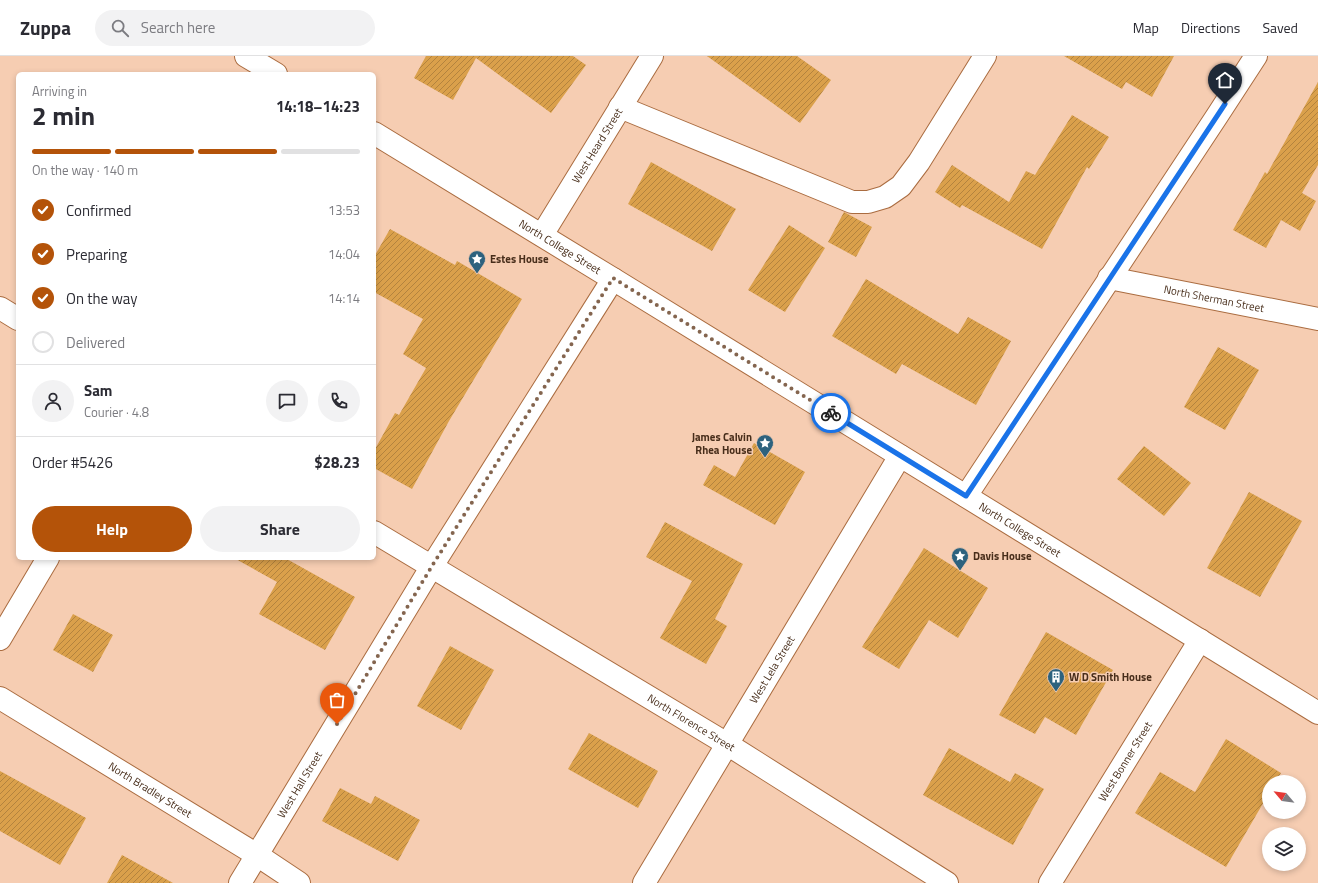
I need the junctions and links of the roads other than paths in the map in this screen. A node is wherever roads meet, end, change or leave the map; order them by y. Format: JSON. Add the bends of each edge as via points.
{"nodes":[{"id":1,"x":246,"y":56,"type":"edge"},
{"id":2,"x":652,"y":56,"type":"edge"},
{"id":3,"x":984,"y":56,"type":"edge"},
{"id":4,"x":1256,"y":56,"type":"edge"},
{"id":5,"x":273,"y":72,"type":"edge"},
{"id":6,"x":620,"y":107,"type":"junction"},
{"id":7,"x":376,"y":134,"type":"edge"},
{"id":8,"x":542,"y":235,"type":"junction"},
{"id":9,"x":613,"y":278,"type":"junction"},
{"id":10,"x":1109,"y":278,"type":"junction"},
{"id":11,"x":0,"y":308,"type":"edge"},
{"id":12,"x":16,"y":318,"type":"edge"},
{"id":13,"x":1318,"y":319,"type":"edge"},
{"id":14,"x":900,"y":456,"type":"junction"},
{"id":15,"x":966,"y":496,"type":"junction"},
{"id":16,"x":376,"y":533,"type":"edge"},
{"id":17,"x":47,"y":560,"type":"edge"},
{"id":18,"x":432,"y":566,"type":"junction"},
{"id":19,"x":0,"y":639,"type":"edge"},
{"id":20,"x":1200,"y":640,"type":"junction"},
{"id":21,"x":0,"y":698,"type":"edge"},
{"id":22,"x":1318,"y":713,"type":"edge"},
{"id":23,"x":727,"y":744,"type":"junction"},
{"id":24,"x":257,"y":855,"type":"junction"},
{"id":25,"x":240,"y":883,"type":"edge"},
{"id":26,"x":299,"y":883,"type":"edge"},
{"id":27,"x":644,"y":883,"type":"edge"},
{"id":28,"x":947,"y":883,"type":"edge"},
{"id":29,"x":1050,"y":883,"type":"edge"}],
"edges":[{"from":1,"to":5,"type":"street"},
{"from":2,"to":6,"type":"street","name":"West Heard Street"},
{"from":3,"to":6,"type":"street","via":[[920,162],[901,186],[885,197],[868,202],[852,202]]},
{"from":4,"to":10,"type":"street"},
{"from":6,"to":8,"type":"street","name":"West Heard Street"},
{"from":7,"to":8,"type":"street","name":"North College Street"},
{"from":8,"to":9,"type":"street","name":"North College Street"},
{"from":9,"to":14,"type":"street","name":"North College Street"},
{"from":9,"to":18,"type":"street","name":"West Hall Street"},
{"from":10,"to":13,"type":"street","name":"North Sherman Street"},
{"from":10,"to":15,"type":"street"},
{"from":11,"to":12,"type":"street"},
{"from":14,"to":15,"type":"street","name":"North College Street"},
{"from":14,"to":23,"type":"street","name":"West Lela Street"},
{"from":15,"to":20,"type":"street","name":"North College Street"},
{"from":16,"to":18,"type":"street","name":"North Florence Street"},
{"from":17,"to":19,"type":"street"},
{"from":18,"to":23,"type":"street","name":"North Florence Street"},
{"from":18,"to":24,"type":"street","name":"West Hall Street"},
{"from":20,"to":22,"type":"street","name":"North College Street"},
{"from":20,"to":29,"type":"street","name":"West Bonner Street"},
{"from":21,"to":24,"type":"street","name":"North Bradley Street"},
{"from":23,"to":27,"type":"street","name":"West Lela Street"},
{"from":23,"to":28,"type":"street","name":"North Florence Street"},
{"from":24,"to":25,"type":"street","name":"West Hall Street"},
{"from":24,"to":26,"type":"street","name":"North Bradley Street"}]}
